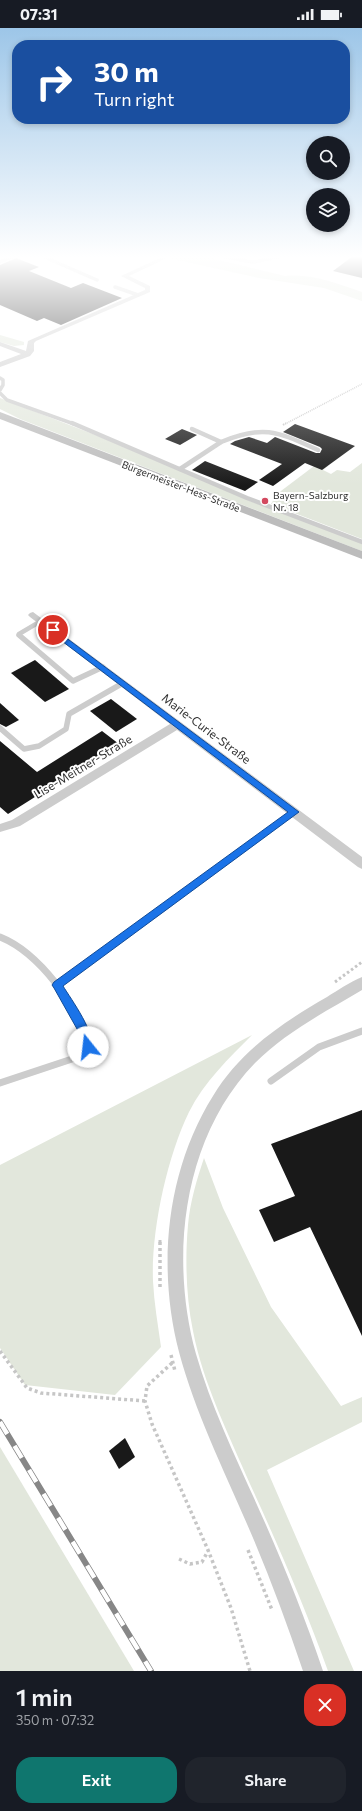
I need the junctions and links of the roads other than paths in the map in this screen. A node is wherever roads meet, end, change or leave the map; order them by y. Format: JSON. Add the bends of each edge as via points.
{"nodes":[{"id":1,"x":51,"y":333,"type":"edge"},
{"id":2,"x":0,"y":344,"type":"edge"},
{"id":3,"x":27,"y":354,"type":"junction"},
{"id":4,"x":0,"y":365,"type":"edge"},
{"id":5,"x":0,"y":378,"type":"edge"},
{"id":6,"x":0,"y":390,"type":"edge"},
{"id":7,"x":0,"y":393,"type":"edge"},
{"id":8,"x":0,"y":415,"type":"edge"},
{"id":9,"x":192,"y":429,"type":"dead end"},
{"id":10,"x":221,"y":442,"type":"junction"},
{"id":11,"x":318,"y":450,"type":"dead end"},
{"id":12,"x":180,"y":469,"type":"junction"},
{"id":13,"x":362,"y":542,"type":"edge"},
{"id":14,"x":362,"y":555,"type":"edge"},
{"id":15,"x":37,"y":618,"type":"joint"},
{"id":16,"x":103,"y":667,"type":"junction"},
{"id":17,"x":123,"y":682,"type":"junction"},
{"id":18,"x":178,"y":724,"type":"junction"},
{"id":19,"x":0,"y":728,"type":"edge"},
{"id":20,"x":294,"y":812,"type":"junction"},
{"id":21,"x":0,"y":828,"type":"edge"},
{"id":22,"x":362,"y":864,"type":"edge"},
{"id":23,"x":0,"y":937,"type":"edge"},
{"id":24,"x":362,"y":983,"type":"edge"},
{"id":25,"x":57,"y":985,"type":"junction"},
{"id":26,"x":362,"y":1031,"type":"edge"},
{"id":27,"x":271,"y":1081,"type":"dead end"},
{"id":28,"x":0,"y":1083,"type":"edge"},
{"id":29,"x":313,"y":1671,"type":"edge"}],
"edges":[{"from":1,"to":3,"type":"street","via":[[30,342],[30,351]]},
{"from":2,"to":3,"type":"street"},
{"from":3,"to":4,"type":"street"},
{"from":5,"to":6,"type":"lane","via":[[3,380]]},
{"from":7,"to":12,"type":"lane","via":[[8,400],[69,422]]},
{"from":8,"to":14,"type":"main road","name":"Bürgermeister-Hess-Straße"},
{"from":9,"to":10,"type":"lane"},
{"from":10,"to":11,"type":"lane","via":[[252,430],[269,430]]},
{"from":10,"to":12,"type":"lane"},
{"from":12,"to":13,"type":"lane"},
{"from":15,"to":16,"type":"street","name":"Marie-Curie-Straße"},
{"from":15,"to":16,"type":"lane","via":[[19,634],[20,637],[73,681],[76,682]]},
{"from":16,"to":17,"type":"street","name":"Marie-Curie-Straße"},
{"from":17,"to":18,"type":"street","name":"Marie-Curie-Straße"},
{"from":17,"to":19,"type":"lane","via":[[69,714],[66,729],[34,749],[24,749]]},
{"from":18,"to":20,"type":"street","name":"Marie-Curie-Straße"},
{"from":18,"to":21,"type":"street","name":"Lise-Meitner-Straße","via":[[16,823]]},
{"from":20,"to":22,"type":"street","name":"Marie-Curie-Straße"},
{"from":20,"to":25,"type":"lane"},
{"from":23,"to":25,"type":"lane","via":[[6,938],[24,951]]},
{"from":24,"to":29,"type":"street","via":[[295,1023],[250,1059],[217,1100],[200,1134],[188,1168],[180,1210],[176,1257],[182,1331],[191,1360],[206,1404],[300,1632]]},
{"from":25,"to":28,"type":"lane","via":[[86,1035],[88,1047],[82,1056]]},
{"from":26,"to":27,"type":"lane","via":[[319,1047]]}]}
